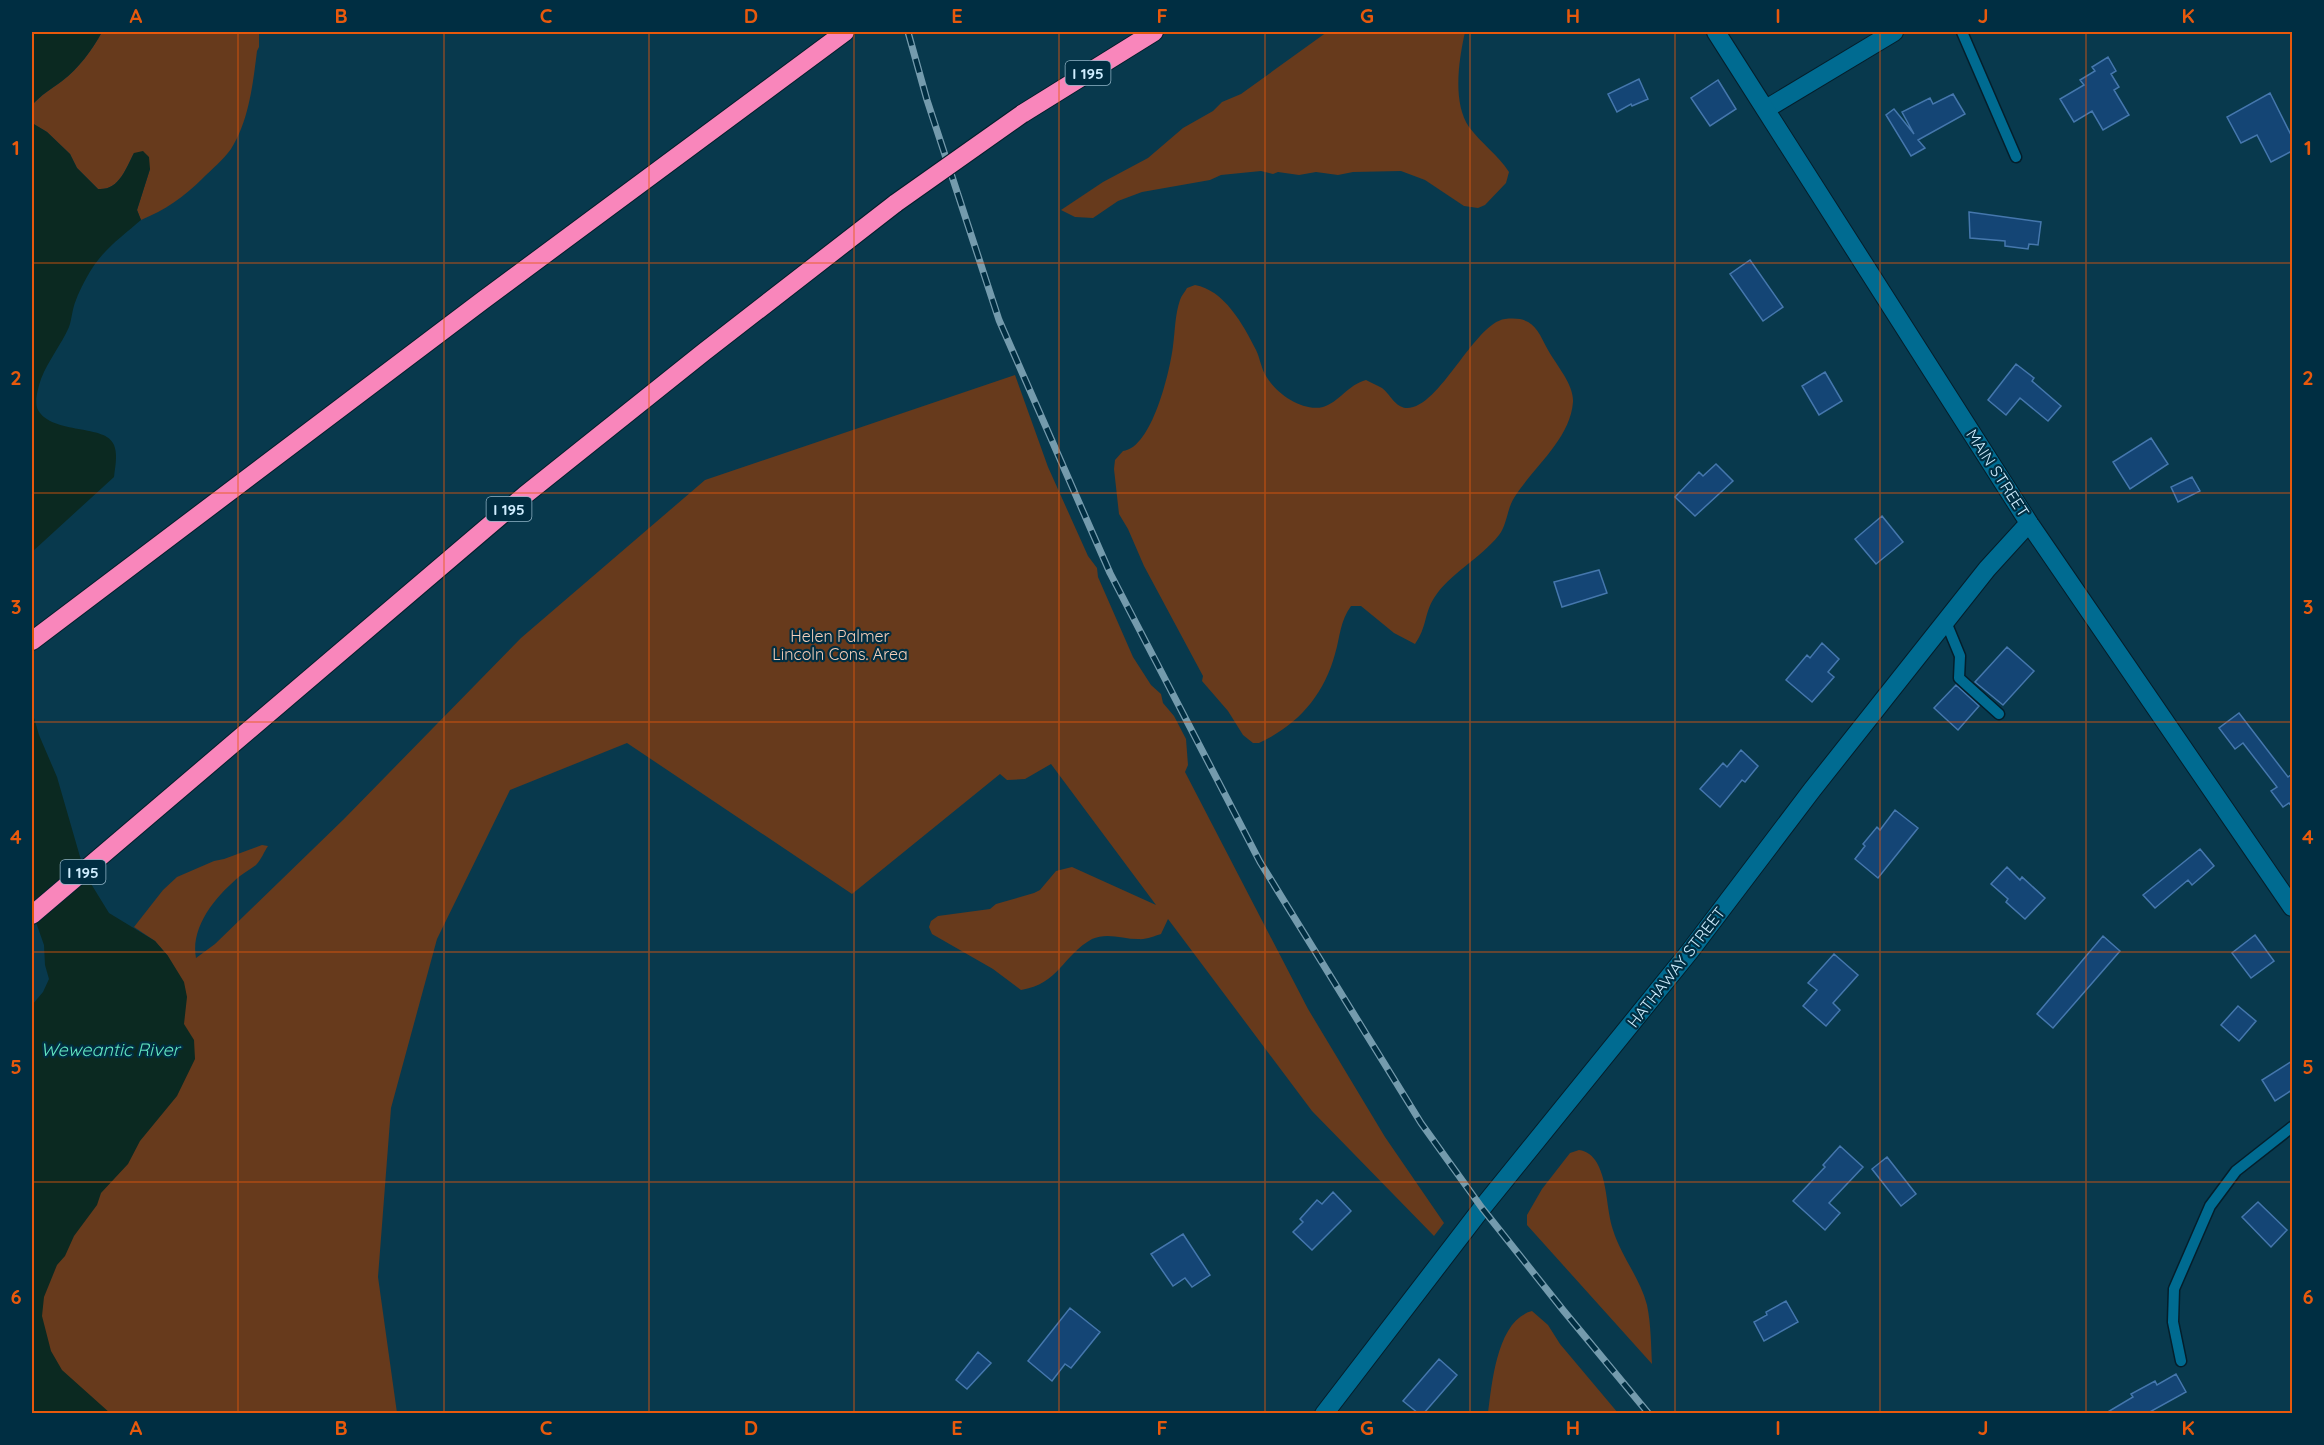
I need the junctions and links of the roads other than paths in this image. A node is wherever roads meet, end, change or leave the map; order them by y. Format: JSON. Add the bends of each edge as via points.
{"nodes":[{"id":1,"x":844,"y":32,"type":"edge"},
{"id":2,"x":1154,"y":32,"type":"edge"},
{"id":3,"x":1716,"y":32,"type":"edge"},
{"id":4,"x":1894,"y":32,"type":"edge"},
{"id":5,"x":1962,"y":32,"type":"edge"},
{"id":6,"x":1766,"y":109,"type":"junction"},
{"id":7,"x":2016,"y":158,"type":"dead end"},
{"id":8,"x":2029,"y":523,"type":"junction"},
{"id":9,"x":1946,"y":622,"type":"junction"},
{"id":10,"x":32,"y":641,"type":"edge"},
{"id":11,"x":1999,"y":714,"type":"dead end"},
{"id":12,"x":2292,"y":907,"type":"edge"},
{"id":13,"x":32,"y":915,"type":"edge"},
{"id":14,"x":2292,"y":1128,"type":"edge"},
{"id":15,"x":2181,"y":1361,"type":"dead end"},
{"id":16,"x":1324,"y":1413,"type":"edge"}],
"edges":[{"from":1,"to":10,"type":"highway"},
{"from":2,"to":13,"type":"highway","number":"I 195","bridge":true,"via":[[1022,114],[896,203],[704,352],[525,495]]},
{"from":3,"to":6,"type":"street","name":"MAIN STREET"},
{"from":4,"to":6,"type":"street"},
{"from":5,"to":7,"type":"lane"},
{"from":6,"to":8,"type":"street","name":"MAIN STREET"},
{"from":8,"to":9,"type":"street","name":"HATHAWAY STREET"},
{"from":8,"to":12,"type":"street","name":"MAIN STREET"},
{"from":9,"to":11,"type":"lane","via":[[1960,656],[1959,678]]},
{"from":9,"to":16,"type":"street","name":"HATHAWAY STREET"},
{"from":14,"to":15,"type":"lane","via":[[2236,1171],[2210,1206],[2174,1289],[2173,1322]]}]}
